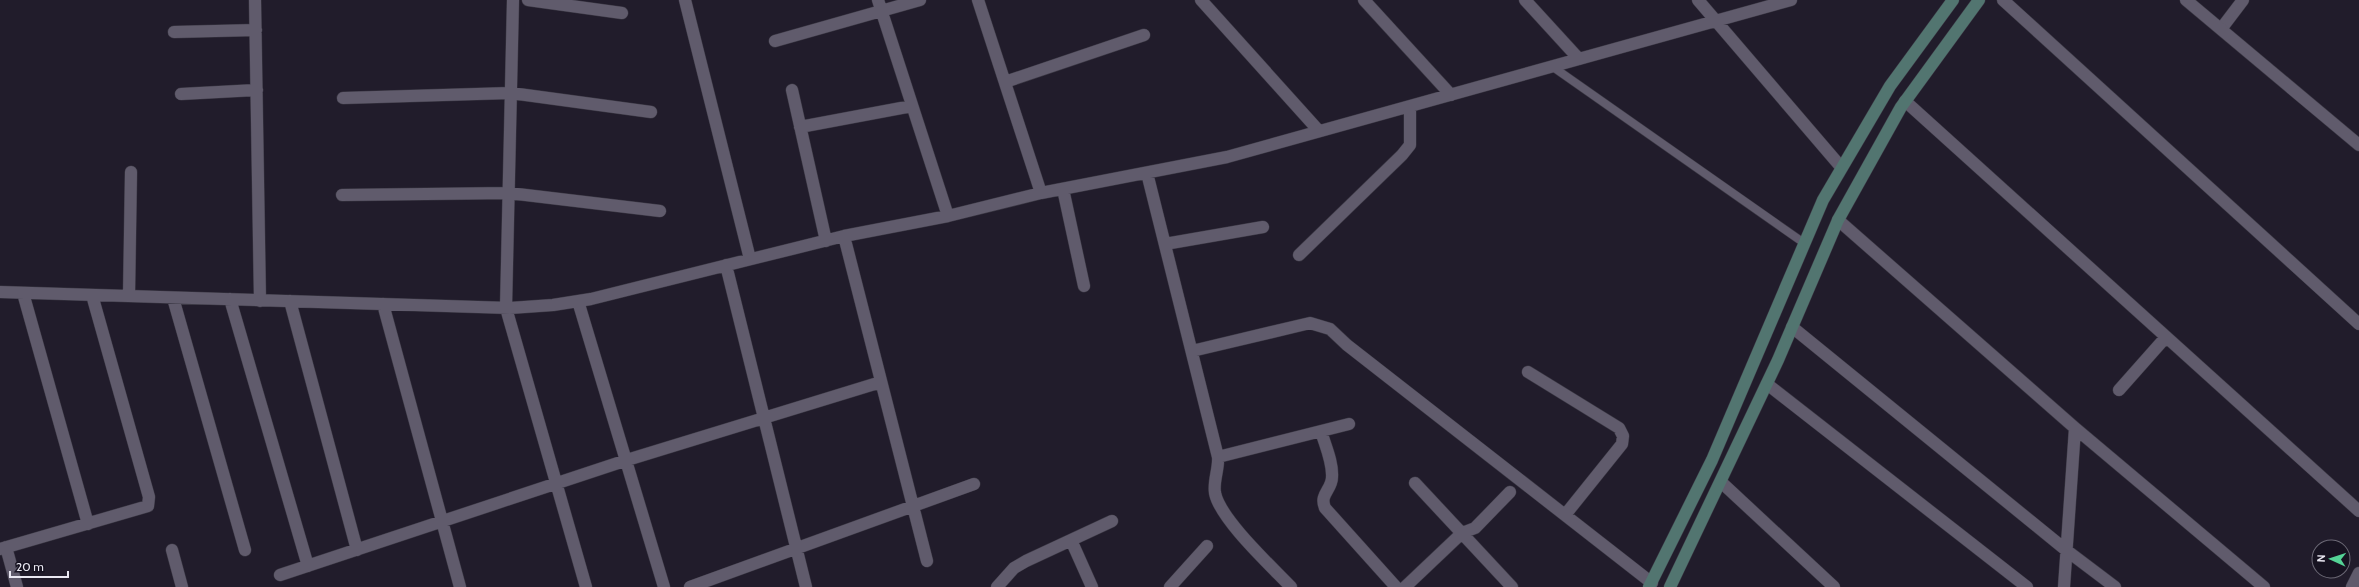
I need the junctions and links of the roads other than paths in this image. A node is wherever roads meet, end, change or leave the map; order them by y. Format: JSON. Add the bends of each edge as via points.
{"nodes":[{"id":1,"x":256,"y":0,"type":"edge"},
{"id":2,"x":513,"y":0,"type":"edge"},
{"id":3,"x":528,"y":0,"type":"edge"},
{"id":4,"x":685,"y":0,"type":"edge"},
{"id":5,"x":920,"y":0,"type":"edge"},
{"id":6,"x":978,"y":0,"type":"edge"},
{"id":7,"x":1201,"y":0,"type":"edge"},
{"id":8,"x":1364,"y":0,"type":"edge"},
{"id":9,"x":1525,"y":0,"type":"edge"},
{"id":10,"x":1698,"y":0,"type":"edge"},
{"id":11,"x":1791,"y":0,"type":"edge"},
{"id":12,"x":1952,"y":0,"type":"edge"},
{"id":13,"x":1979,"y":0,"type":"edge"},
{"id":14,"x":2003,"y":0,"type":"edge"},
{"id":15,"x":2186,"y":0,"type":"edge"},
{"id":16,"x":2243,"y":0,"type":"edge"},
{"id":17,"x":880,"y":6,"type":"edge"},
{"id":18,"x":622,"y":13,"type":"dead end"},
{"id":19,"x":1718,"y":21,"type":"junction"},
{"id":20,"x":2221,"y":29,"type":"junction"},
{"id":21,"x":256,"y":30,"type":"junction"},
{"id":22,"x":174,"y":32,"type":"dead end"},
{"id":23,"x":1144,"y":35,"type":"dead end"},
{"id":24,"x":775,"y":41,"type":"dead end"},
{"id":25,"x":1579,"y":59,"type":"junction"},
{"id":26,"x":1552,"y":67,"type":"junction"},
{"id":27,"x":1005,"y":82,"type":"junction"},
{"id":28,"x":257,"y":90,"type":"junction"},
{"id":29,"x":792,"y":90,"type":"dead end"},
{"id":30,"x":511,"y":93,"type":"junction"},
{"id":31,"x":181,"y":94,"type":"dead end"},
{"id":32,"x":1451,"y":95,"type":"junction"},
{"id":33,"x":343,"y":98,"type":"dead end"},
{"id":34,"x":1905,"y":101,"type":"junction"},
{"id":35,"x":912,"y":106,"type":"junction"},
{"id":36,"x":1410,"y":106,"type":"junction"},
{"id":37,"x":651,"y":112,"type":"dead end"},
{"id":38,"x":800,"y":126,"type":"junction"},
{"id":39,"x":1319,"y":132,"type":"junction"},
{"id":40,"x":2359,"y":145,"type":"edge"},
{"id":41,"x":1841,"y":167,"type":"junction"},
{"id":42,"x":131,"y":172,"type":"dead end"},
{"id":43,"x":1147,"y":173,"type":"junction"},
{"id":44,"x":1063,"y":189,"type":"junction"},
{"id":45,"x":509,"y":193,"type":"junction"},
{"id":46,"x":1041,"y":193,"type":"junction"},
{"id":47,"x":342,"y":195,"type":"dead end"},
{"id":48,"x":660,"y":210,"type":"dead end"},
{"id":49,"x":948,"y":216,"type":"junction"},
{"id":50,"x":1838,"y":220,"type":"junction"},
{"id":51,"x":1263,"y":227,"type":"dead end"},
{"id":52,"x":844,"y":236,"type":"junction"},
{"id":53,"x":826,"y":241,"type":"junction"},
{"id":54,"x":1804,"y":243,"type":"junction"},
{"id":55,"x":1165,"y":244,"type":"junction"},
{"id":56,"x":1299,"y":255,"type":"dead end"},
{"id":57,"x":750,"y":259,"type":"junction"},
{"id":58,"x":726,"y":265,"type":"junction"},
{"id":59,"x":1084,"y":286,"type":"dead end"},
{"id":60,"x":0,"y":292,"type":"edge"},
{"id":61,"x":23,"y":293,"type":"junction"},
{"id":62,"x":92,"y":295,"type":"junction"},
{"id":63,"x":129,"y":296,"type":"junction"},
{"id":64,"x":173,"y":298,"type":"junction"},
{"id":65,"x":230,"y":300,"type":"junction"},
{"id":66,"x":260,"y":300,"type":"junction"},
{"id":67,"x":578,"y":301,"type":"junction"},
{"id":68,"x":290,"y":302,"type":"junction"},
{"id":69,"x":383,"y":304,"type":"junction"},
{"id":70,"x":506,"y":308,"type":"junction"},
{"id":71,"x":2359,"y":324,"type":"edge"},
{"id":72,"x":1792,"y":326,"type":"junction"},
{"id":73,"x":2166,"y":337,"type":"junction"},
{"id":74,"x":1192,"y":350,"type":"junction"},
{"id":75,"x":1528,"y":372,"type":"dead end"},
{"id":76,"x":881,"y":382,"type":"junction"},
{"id":77,"x":1767,"y":384,"type":"junction"},
{"id":78,"x":2119,"y":390,"type":"dead end"},
{"id":79,"x":764,"y":418,"type":"junction"},
{"id":80,"x":1349,"y":424,"type":"dead end"},
{"id":81,"x":2075,"y":428,"type":"junction"},
{"id":82,"x":1321,"y":431,"type":"junction"},
{"id":83,"x":1218,"y":457,"type":"junction"},
{"id":84,"x":627,"y":460,"type":"junction"},
{"id":85,"x":1721,"y":482,"type":"junction"},
{"id":86,"x":1415,"y":483,"type":"dead end"},
{"id":87,"x":556,"y":484,"type":"junction"},
{"id":88,"x":974,"y":484,"type":"dead end"},
{"id":89,"x":1510,"y":492,"type":"dead end"},
{"id":90,"x":913,"y":506,"type":"junction"},
{"id":91,"x":2359,"y":511,"type":"edge"},
{"id":92,"x":1565,"y":515,"type":"junction"},
{"id":93,"x":1112,"y":521,"type":"dead end"},
{"id":94,"x":442,"y":523,"type":"junction"},
{"id":95,"x":88,"y":524,"type":"junction"},
{"id":96,"x":1462,"y":533,"type":"junction"},
{"id":97,"x":1072,"y":540,"type":"junction"},
{"id":98,"x":1207,"y":546,"type":"dead end"},
{"id":99,"x":3,"y":548,"type":"edge"},
{"id":100,"x":797,"y":549,"type":"junction"},
{"id":101,"x":172,"y":550,"type":"dead end"},
{"id":102,"x":245,"y":550,"type":"dead end"},
{"id":103,"x":357,"y":550,"type":"junction"},
{"id":104,"x":2066,"y":550,"type":"junction"},
{"id":105,"x":927,"y":561,"type":"dead end"},
{"id":106,"x":308,"y":566,"type":"junction"},
{"id":107,"x":2359,"y":573,"type":"edge"},
{"id":108,"x":280,"y":575,"type":"dead end"},
{"id":109,"x":1651,"y":585,"type":"edge"},
{"id":110,"x":2355,"y":586,"type":"edge"},
{"id":111,"x":17,"y":587,"type":"edge"},
{"id":112,"x":182,"y":587,"type":"edge"},
{"id":113,"x":460,"y":587,"type":"edge"},
{"id":114,"x":586,"y":587,"type":"edge"},
{"id":115,"x":664,"y":587,"type":"edge"},
{"id":116,"x":690,"y":587,"type":"edge"},
{"id":117,"x":806,"y":587,"type":"edge"},
{"id":118,"x":997,"y":587,"type":"edge"},
{"id":119,"x":1092,"y":587,"type":"edge"},
{"id":120,"x":1170,"y":587,"type":"edge"},
{"id":121,"x":1291,"y":587,"type":"edge"},
{"id":122,"x":1396,"y":587,"type":"edge"},
{"id":123,"x":1406,"y":587,"type":"edge"},
{"id":124,"x":1512,"y":587,"type":"edge"},
{"id":125,"x":1670,"y":587,"type":"edge"},
{"id":126,"x":1834,"y":587,"type":"edge"},
{"id":127,"x":2027,"y":587,"type":"edge"},
{"id":128,"x":2064,"y":587,"type":"edge"},
{"id":129,"x":2115,"y":587,"type":"edge"},
{"id":130,"x":2264,"y":587,"type":"edge"}],
"edges":[{"from":1,"to":21,"type":"street"},
{"from":2,"to":30,"type":"street"},
{"from":3,"to":18,"type":"street"},
{"from":4,"to":57,"type":"street"},
{"from":5,"to":17,"type":"street"},
{"from":6,"to":27,"type":"street"},
{"from":7,"to":39,"type":"street"},
{"from":8,"to":32,"type":"street"},
{"from":9,"to":25,"type":"street"},
{"from":10,"to":19,"type":"street"},
{"from":11,"to":19,"type":"street"},
{"from":12,"to":41,"type":"main road","via":[[1890,86]]},
{"from":13,"to":34,"type":"main road"},
{"from":14,"to":71,"type":"street"},
{"from":15,"to":20,"type":"street"},
{"from":16,"to":20,"type":"street"},
{"from":17,"to":24,"type":"street"},
{"from":17,"to":35,"type":"street"},
{"from":19,"to":25,"type":"street"},
{"from":19,"to":41,"type":"street"},
{"from":20,"to":40,"type":"street"},
{"from":21,"to":22,"type":"street"},
{"from":21,"to":28,"type":"street"},
{"from":23,"to":27,"type":"street"},
{"from":25,"to":26,"type":"street"},
{"from":26,"to":32,"type":"street"},
{"from":26,"to":54,"type":"lane"},
{"from":27,"to":46,"type":"street"},
{"from":28,"to":31,"type":"street"},
{"from":28,"to":66,"type":"street"},
{"from":29,"to":38,"type":"street"},
{"from":30,"to":33,"type":"street"},
{"from":30,"to":37,"type":"street"},
{"from":30,"to":45,"type":"street"},
{"from":32,"to":36,"type":"street"},
{"from":34,"to":50,"type":"main road"},
{"from":34,"to":73,"type":"street"},
{"from":35,"to":38,"type":"street"},
{"from":35,"to":49,"type":"street"},
{"from":36,"to":39,"type":"street"},
{"from":36,"to":56,"type":"street","via":[[1410,144],[1402,155]]},
{"from":38,"to":53,"type":"street"},
{"from":39,"to":43,"type":"street","via":[[1227,157]]},
{"from":41,"to":54,"type":"main road"},
{"from":42,"to":63,"type":"street"},
{"from":43,"to":44,"type":"street"},
{"from":43,"to":55,"type":"street"},
{"from":44,"to":46,"type":"street"},
{"from":44,"to":59,"type":"street"},
{"from":45,"to":47,"type":"street"},
{"from":45,"to":48,"type":"street"},
{"from":45,"to":70,"type":"street"},
{"from":46,"to":49,"type":"street"},
{"from":49,"to":52,"type":"street"},
{"from":50,"to":72,"type":"main road"},
{"from":50,"to":81,"type":"street"},
{"from":51,"to":55,"type":"street"},
{"from":52,"to":53,"type":"street"},
{"from":52,"to":76,"type":"street"},
{"from":53,"to":57,"type":"street"},
{"from":54,"to":109,"type":"main road","via":[[1712,460]]},
{"from":55,"to":74,"type":"street"},
{"from":57,"to":58,"type":"street"},
{"from":58,"to":67,"type":"street"},
{"from":58,"to":79,"type":"street"},
{"from":60,"to":61,"type":"street"},
{"from":61,"to":62,"type":"street"},
{"from":61,"to":95,"type":"street"},
{"from":62,"to":63,"type":"street"},
{"from":62,"to":95,"type":"street","via":[[149,503],[144,508]]},
{"from":63,"to":64,"type":"street"},
{"from":64,"to":65,"type":"street"},
{"from":64,"to":102,"type":"street"},
{"from":65,"to":66,"type":"street"},
{"from":65,"to":106,"type":"street"},
{"from":66,"to":68,"type":"street"},
{"from":67,"to":70,"type":"street"},
{"from":67,"to":84,"type":"street"},
{"from":68,"to":69,"type":"street"},
{"from":68,"to":103,"type":"street"},
{"from":69,"to":70,"type":"street"},
{"from":69,"to":94,"type":"street"},
{"from":70,"to":87,"type":"street"},
{"from":72,"to":77,"type":"main road"},
{"from":72,"to":104,"type":"street"},
{"from":73,"to":78,"type":"street"},
{"from":73,"to":91,"type":"street"},
{"from":74,"to":83,"type":"street"},
{"from":74,"to":92,"type":"street","via":[[1310,323],[1330,329]]},
{"from":75,"to":92,"type":"street","via":[[1619,428],[1623,436],[1622,444]]},
{"from":76,"to":79,"type":"street"},
{"from":76,"to":90,"type":"street"},
{"from":77,"to":85,"type":"main road"},
{"from":77,"to":127,"type":"street"},
{"from":79,"to":84,"type":"street"},
{"from":79,"to":100,"type":"street"},
{"from":80,"to":82,"type":"street"},
{"from":81,"to":104,"type":"street"},
{"from":81,"to":130,"type":"street"},
{"from":82,"to":83,"type":"street"},
{"from":82,"to":122,"type":"street","via":[[1332,477],[1322,502]]},
{"from":83,"to":121,"type":"street","via":[[1215,492],[1218,503],[1228,519]]},
{"from":84,"to":87,"type":"street"},
{"from":84,"to":115,"type":"street"},
{"from":85,"to":125,"type":"main road"},
{"from":85,"to":126,"type":"street"},
{"from":86,"to":96,"type":"street"},
{"from":87,"to":94,"type":"street"},
{"from":87,"to":114,"type":"street"},
{"from":88,"to":90,"type":"street"},
{"from":89,"to":96,"type":"street","via":[[1475,528]]},
{"from":90,"to":100,"type":"street"},
{"from":90,"to":105,"type":"street"},
{"from":92,"to":109,"type":"street"},
{"from":93,"to":97,"type":"street"},
{"from":94,"to":103,"type":"street"},
{"from":94,"to":113,"type":"street"},
{"from":95,"to":99,"type":"street"},
{"from":96,"to":123,"type":"street"},
{"from":96,"to":124,"type":"street"},
{"from":97,"to":118,"type":"street","via":[[1014,568]]},
{"from":97,"to":119,"type":"street"},
{"from":98,"to":120,"type":"street"},
{"from":99,"to":111,"type":"street"},
{"from":100,"to":116,"type":"street"},
{"from":100,"to":117,"type":"street"},
{"from":101,"to":112,"type":"street"},
{"from":103,"to":106,"type":"street"},
{"from":104,"to":128,"type":"street"},
{"from":104,"to":129,"type":"street"},
{"from":106,"to":108,"type":"street"},
{"from":107,"to":110,"type":"street"}]}
